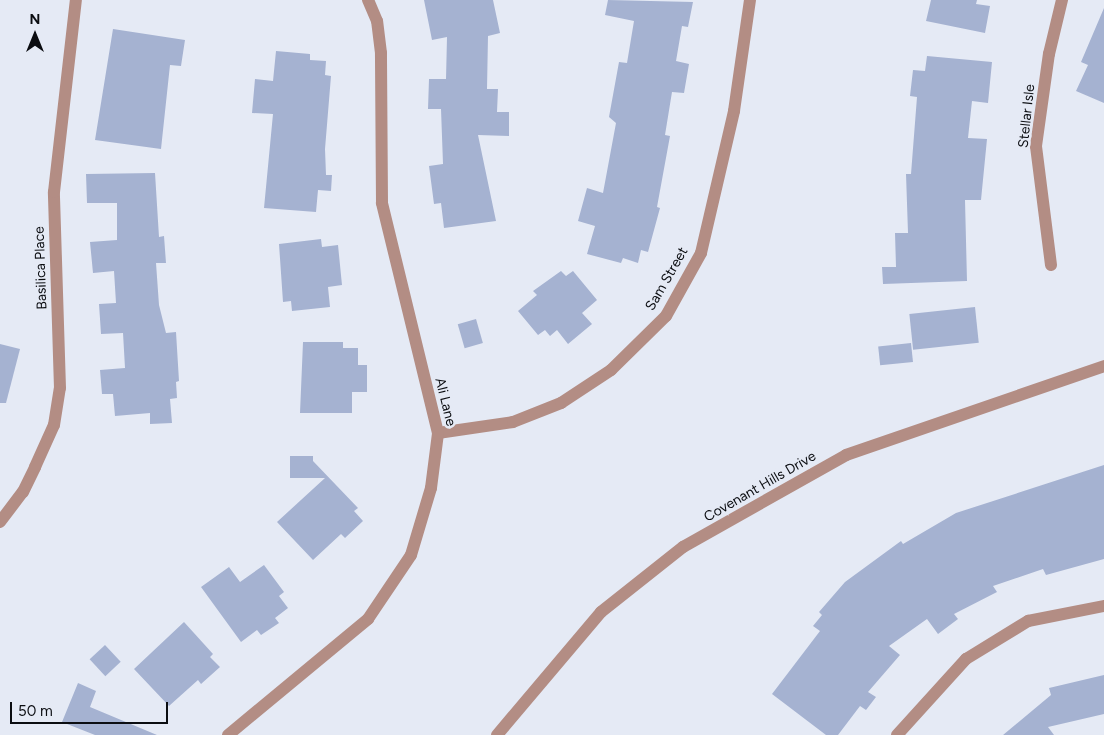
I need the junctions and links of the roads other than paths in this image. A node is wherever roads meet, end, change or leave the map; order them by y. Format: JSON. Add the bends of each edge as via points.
{"nodes":[{"id":1,"x":76,"y":0,"type":"edge"},
{"id":2,"x":368,"y":0,"type":"edge"},
{"id":3,"x":750,"y":0,"type":"edge"},
{"id":4,"x":1062,"y":0,"type":"edge"},
{"id":5,"x":1051,"y":266,"type":"dead end"},
{"id":6,"x":1104,"y":366,"type":"edge"},
{"id":7,"x":438,"y":433,"type":"junction"},
{"id":8,"x":0,"y":522,"type":"edge"},
{"id":9,"x":1104,"y":606,"type":"edge"},
{"id":10,"x":228,"y":735,"type":"edge"},
{"id":11,"x":497,"y":735,"type":"edge"},
{"id":12,"x":897,"y":735,"type":"edge"}],
"edges":[{"from":1,"to":8,"type":"street","name":"Basilica Place","via":[[54,192],[60,388],[54,425],[23,492]]},
{"from":2,"to":7,"type":"street","name":"Ali Lane","via":[[377,21],[381,53],[382,204]]},
{"from":3,"to":7,"type":"street","name":"Sam Street","via":[[734,111],[701,253],[666,316],[611,370],[561,403],[513,422]]},
{"from":4,"to":5,"type":"street","name":"Stellar Isle","via":[[1049,54],[1036,146]]},
{"from":6,"to":11,"type":"street","name":"Covenant Hills Drive","via":[[846,455],[683,547],[601,612]]},
{"from":7,"to":10,"type":"street","name":"Ali Lane","via":[[424,519],[411,555],[392,589],[368,618],[329,654],[243,719]]},
{"from":9,"to":12,"type":"street","via":[[1028,621],[966,659]]}]}
